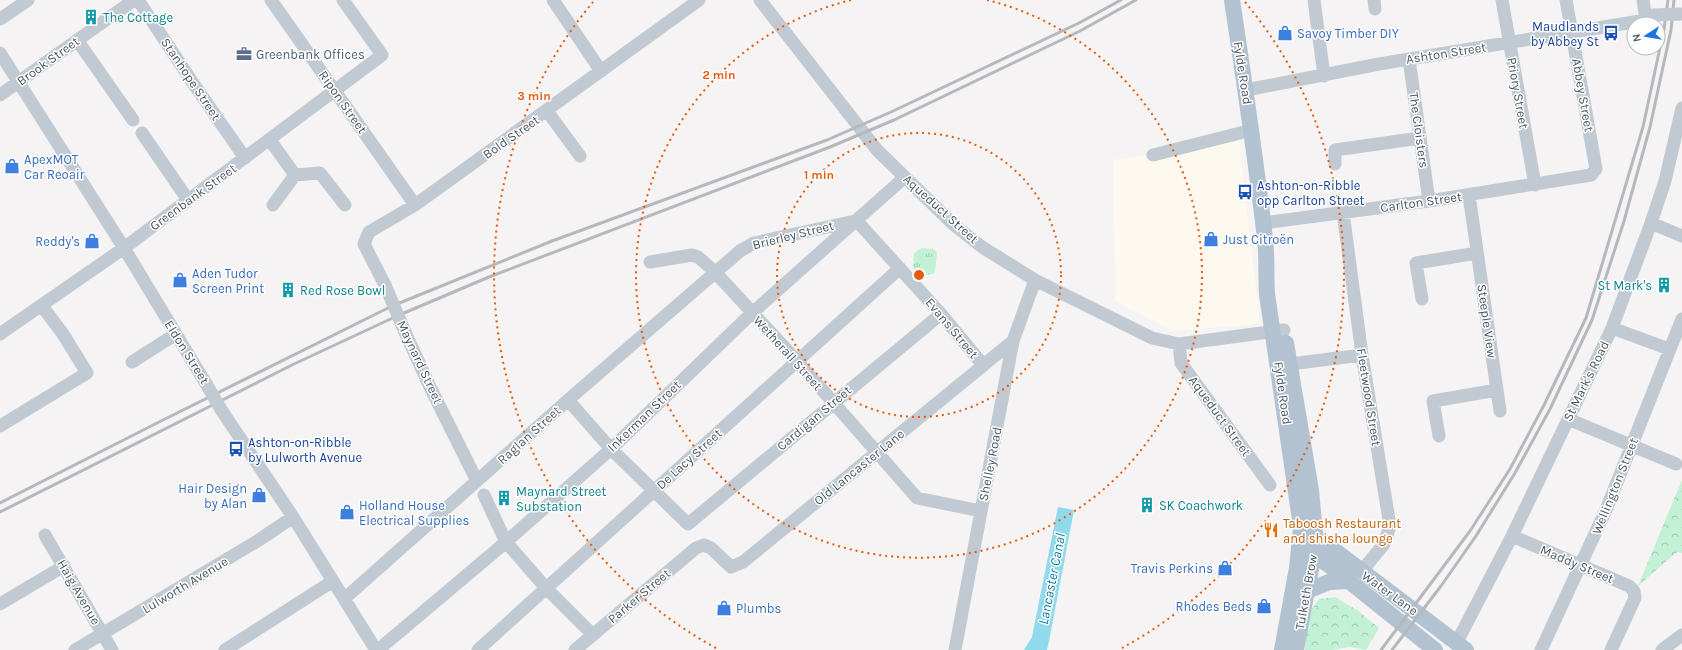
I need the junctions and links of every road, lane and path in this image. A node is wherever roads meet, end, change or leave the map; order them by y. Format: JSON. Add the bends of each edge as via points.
{"nodes":[{"id":1,"x":28,"y":0,"type":"edge"},
{"id":2,"x":134,"y":0,"type":"edge"},
{"id":3,"x":138,"y":0,"type":"edge"},
{"id":4,"x":271,"y":0,"type":"edge"},
{"id":5,"x":343,"y":0,"type":"edge"},
{"id":6,"x":553,"y":0,"type":"edge"},
{"id":7,"x":699,"y":0,"type":"edge"},
{"id":8,"x":760,"y":0,"type":"edge"},
{"id":9,"x":1232,"y":0,"type":"edge"},
{"id":10,"x":1314,"y":0,"type":"edge"},
{"id":11,"x":1502,"y":0,"type":"edge"},
{"id":12,"x":1566,"y":0,"type":"edge"},
{"id":13,"x":1643,"y":0,"type":"edge"},
{"id":14,"x":1682,"y":14,"type":"edge"},
{"id":15,"x":1650,"y":16,"type":"edge"},
{"id":16,"x":1661,"y":16,"type":"edge"},
{"id":17,"x":0,"y":19,"type":"edge"},
{"id":18,"x":1626,"y":23,"type":"edge"},
{"id":19,"x":1572,"y":31,"type":"junction"},
{"id":20,"x":77,"y":40,"type":"junction"},
{"id":21,"x":1509,"y":43,"type":"junction"},
{"id":22,"x":0,"y":53,"type":"edge"},
{"id":23,"x":1409,"y":59,"type":"junction"},
{"id":24,"x":600,"y":71,"type":"junction"},
{"id":25,"x":1324,"y":76,"type":"junction"},
{"id":26,"x":19,"y":83,"type":"junction"},
{"id":27,"x":1246,"y":90,"type":"junction"},
{"id":28,"x":336,"y":91,"type":"junction"},
{"id":29,"x":0,"y":95,"type":"edge"},
{"id":30,"x":1682,"y":108,"type":"edge"},
{"id":31,"x":547,"y":111,"type":"junction"},
{"id":32,"x":133,"y":120,"type":"dead end"},
{"id":33,"x":1252,"y":130,"type":"junction"},
{"id":34,"x":142,"y":133,"type":"dead end"},
{"id":35,"x":1420,"y":138,"type":"junction"},
{"id":36,"x":270,"y":140,"type":"junction"},
{"id":37,"x":1153,"y":155,"type":"dead end"},
{"id":38,"x":580,"y":156,"type":"dead end"},
{"id":39,"x":245,"y":158,"type":"junction"},
{"id":40,"x":1335,"y":164,"type":"dead end"},
{"id":41,"x":296,"y":175,"type":"junction"},
{"id":42,"x":905,"y":177,"type":"junction"},
{"id":43,"x":1578,"y":177,"type":"joint"},
{"id":44,"x":1535,"y":185,"type":"junction"},
{"id":45,"x":1469,"y":195,"type":"junction"},
{"id":46,"x":188,"y":200,"type":"junction"},
{"id":47,"x":1429,"y":201,"type":"junction"},
{"id":48,"x":273,"y":205,"type":"dead end"},
{"id":49,"x":344,"y":205,"type":"dead end"},
{"id":50,"x":415,"y":205,"type":"junction"},
{"id":51,"x":1343,"y":212,"type":"junction"},
{"id":52,"x":856,"y":220,"type":"junction"},
{"id":53,"x":1263,"y":223,"type":"junction"},
{"id":54,"x":1651,"y":223,"type":"junction"},
{"id":55,"x":1682,"y":236,"type":"edge"},
{"id":56,"x":364,"y":244,"type":"joint"},
{"id":57,"x":124,"y":248,"type":"junction"},
{"id":58,"x":1477,"y":253,"type":"junction"},
{"id":59,"x":650,"y":262,"type":"dead end"},
{"id":60,"x":900,"y":268,"type":"junction"},
{"id":61,"x":715,"y":272,"type":"junction"},
{"id":62,"x":1035,"y":280,"type":"junction"},
{"id":63,"x":1422,"y":300,"type":"dead end"},
{"id":64,"x":42,"y":306,"type":"junction"},
{"id":65,"x":752,"y":313,"type":"junction"},
{"id":66,"x":941,"y":314,"type":"junction"},
{"id":67,"x":1682,"y":319,"type":"edge"},
{"id":68,"x":1612,"y":328,"type":"junction"},
{"id":69,"x":1279,"y":331,"type":"junction"},
{"id":70,"x":0,"y":334,"type":"edge"},
{"id":71,"x":176,"y":334,"type":"junction"},
{"id":72,"x":1013,"y":340,"type":"junction"},
{"id":73,"x":1179,"y":344,"type":"junction"},
{"id":74,"x":1669,"y":349,"type":"junction"},
{"id":75,"x":1362,"y":355,"type":"junction"},
{"id":76,"x":132,"y":362,"type":"dead end"},
{"id":77,"x":797,"y":362,"type":"junction"},
{"id":78,"x":1290,"y":364,"type":"junction"},
{"id":79,"x":983,"y":365,"type":"junction"},
{"id":80,"x":1497,"y":390,"type":"junction"},
{"id":81,"x":568,"y":400,"type":"junction"},
{"id":82,"x":832,"y":403,"type":"junction"},
{"id":83,"x":1500,"y":411,"type":"dead end"},
{"id":84,"x":1568,"y":419,"type":"junction"},
{"id":85,"x":0,"y":426,"type":"edge"},
{"id":86,"x":1439,"y":436,"type":"dead end"},
{"id":87,"x":1631,"y":445,"type":"junction"},
{"id":88,"x":611,"y":448,"type":"junction"},
{"id":89,"x":877,"y":452,"type":"junction"},
{"id":90,"x":1676,"y":464,"type":"dead end"},
{"id":91,"x":477,"y":481,"type":"junction"},
{"id":92,"x":1270,"y":485,"type":"dead end"},
{"id":93,"x":655,"y":490,"type":"junction"},
{"id":94,"x":484,"y":495,"type":"dead end"},
{"id":95,"x":981,"y":511,"type":"junction"},
{"id":96,"x":293,"y":517,"type":"junction"},
{"id":97,"x":1308,"y":530,"type":"junction"},
{"id":98,"x":45,"y":535,"type":"dead end"},
{"id":99,"x":1512,"y":536,"type":"junction"},
{"id":100,"x":506,"y":542,"type":"junction"},
{"id":101,"x":704,"y":545,"type":"joint"},
{"id":102,"x":1300,"y":545,"type":"junction"},
{"id":103,"x":1313,"y":555,"type":"junction"},
{"id":104,"x":64,"y":566,"type":"junction"},
{"id":105,"x":1582,"y":566,"type":"junction"},
{"id":106,"x":1361,"y":572,"type":"junction"},
{"id":107,"x":332,"y":581,"type":"junction"},
{"id":108,"x":1348,"y":581,"type":"junction"},
{"id":109,"x":546,"y":588,"type":"junction"},
{"id":110,"x":1307,"y":591,"type":"junction"},
{"id":111,"x":344,"y":599,"type":"junction"},
{"id":112,"x":0,"y":604,"type":"edge"},
{"id":113,"x":103,"y":634,"type":"junction"},
{"id":114,"x":592,"y":634,"type":"junction"},
{"id":115,"x":1682,"y":635,"type":"edge"},
{"id":116,"x":1462,"y":646,"type":"edge"},
{"id":117,"x":75,"y":650,"type":"edge"},
{"id":118,"x":112,"y":650,"type":"edge"},
{"id":119,"x":225,"y":650,"type":"edge"},
{"id":120,"x":377,"y":650,"type":"edge"},
{"id":121,"x":478,"y":650,"type":"edge"},
{"id":122,"x":575,"y":650,"type":"edge"},
{"id":123,"x":955,"y":650,"type":"edge"},
{"id":124,"x":1282,"y":650,"type":"edge"},
{"id":125,"x":1296,"y":650,"type":"edge"},
{"id":126,"x":1434,"y":650,"type":"edge"},
{"id":127,"x":1541,"y":650,"type":"edge"},
{"id":128,"x":1611,"y":650,"type":"edge"},
{"id":129,"x":1662,"y":650,"type":"edge"}],
"edges":[{"from":1,"to":17,"type":"street"},
{"from":2,"to":20,"type":"street","name":"Brook Street"},
{"from":3,"to":39,"type":"street","name":"Stanhope Street"},
{"from":4,"to":28,"type":"street","name":"Ripon Street"},
{"from":5,"to":28,"type":"street","name":"Greenbank Street","via":[[382,55]]},
{"from":6,"to":24,"type":"street"},
{"from":7,"to":24,"type":"street","name":"Bold Street"},
{"from":8,"to":42,"type":"street","name":"Aqueduct Street","via":[[877,150]]},
{"from":9,"to":27,"type":"main road","name":"Fylde Road"},
{"from":10,"to":25,"type":"street"},
{"from":11,"to":21,"type":"street","name":"Priory Street"},
{"from":12,"to":19,"type":"street","name":"Abbey Street"},
{"from":13,"to":15,"type":"street"},
{"from":14,"to":16,"type":"street","name":"Ashton Street","bridge":true},
{"from":18,"to":19,"type":"street","name":"Ashton Street"},
{"from":19,"to":21,"type":"street","name":"Ashton Street"},
{"from":19,"to":43,"type":"street","name":"Abbey Street","via":[[1596,169],[1591,175]]},
{"from":20,"to":26,"type":"street","name":"Brook Street"},
{"from":20,"to":32,"type":"street"},
{"from":21,"to":23,"type":"street","name":"Ashton Street"},
{"from":21,"to":44,"type":"street","name":"Priory Street"},
{"from":22,"to":26,"type":"street","name":"Eldon Street"},
{"from":23,"to":25,"type":"street","name":"Ashton Street"},
{"from":23,"to":35,"type":"street","name":"The Cloisters"},
{"from":24,"to":31,"type":"street","name":"Bold Street"},
{"from":25,"to":27,"type":"street","name":"Ashton Street"},
{"from":26,"to":29,"type":"street","name":"Brook Street"},
{"from":26,"to":57,"type":"street","name":"Eldon Street"},
{"from":27,"to":33,"type":"main road","name":"Fylde Road"},
{"from":28,"to":36,"type":"street","name":"Greenbank Street"},
{"from":28,"to":50,"type":"street","name":"Ripon Street"},
{"from":30,"to":54,"type":"street","name":"St Mark's Road","via":[[1665,181]]},
{"from":31,"to":38,"type":"street"},
{"from":31,"to":50,"type":"street","name":"Bold Street"},
{"from":33,"to":37,"type":"street"},
{"from":33,"to":53,"type":"main road","name":"Fylde Road"},
{"from":34,"to":46,"type":"street"},
{"from":35,"to":40,"type":"street","via":[[1335,150]]},
{"from":35,"to":47,"type":"street","name":"The Cloisters"},
{"from":36,"to":39,"type":"street","name":"Greenbank Street"},
{"from":36,"to":41,"type":"street"},
{"from":39,"to":46,"type":"street","name":"Greenbank Street"},
{"from":41,"to":48,"type":"street"},
{"from":41,"to":49,"type":"street","via":[[320,173]]},
{"from":42,"to":52,"type":"street","name":"Inkerman Street"},
{"from":42,"to":62,"type":"street","name":"Aqueduct Street","via":[[954,225],[982,247]]},
{"from":43,"to":44,"type":"street","name":"Carlton Street"},
{"from":44,"to":45,"type":"street","name":"Carlton Street"},
{"from":45,"to":47,"type":"street","name":"Carlton Street"},
{"from":45,"to":58,"type":"street","name":"Steeple View"},
{"from":46,"to":57,"type":"street","name":"Greenbank Street"},
{"from":47,"to":51,"type":"street","name":"Carlton Street"},
{"from":50,"to":56,"type":"street","name":"Bold Street","via":[[369,232]]},
{"from":51,"to":53,"type":"street","name":"Carlton Street"},
{"from":51,"to":75,"type":"street","name":"Fleetwood Street"},
{"from":52,"to":60,"type":"street","name":"Evans Street"},
{"from":52,"to":61,"type":"street","name":"Brierley Street","via":[[754,243]]},
{"from":52,"to":65,"type":"street","name":"Inkerman Street"},
{"from":53,"to":69,"type":"main road","name":"Fylde Road","via":[[1266,276]]},
{"from":54,"to":55,"type":"street"},
{"from":54,"to":68,"type":"street","name":"St Mark's Road"},
{"from":56,"to":91,"type":"street","name":"Maynard Street","bridge":true},
{"from":57,"to":64,"type":"street","name":"Greenbank Street"},
{"from":57,"to":71,"type":"street","name":"Eldon Street"},
{"from":58,"to":63,"type":"street","via":[[1416,263]]},
{"from":58,"to":80,"type":"street","name":"Steeple View"},
{"from":59,"to":61,"type":"street","via":[[692,255],[703,260]]},
{"from":60,"to":66,"type":"street","name":"Evans Street"},
{"from":60,"to":77,"type":"street","name":"De Lacy Street"},
{"from":61,"to":65,"type":"street","name":"Wetherall Street"},
{"from":61,"to":81,"type":"street","name":"Raglan Street"},
{"from":62,"to":72,"type":"street","name":"Shelley Road"},
{"from":62,"to":73,"type":"street","name":"Aqueduct Street","via":[[1152,338]]},
{"from":64,"to":70,"type":"street","name":"Greenbank Street"},
{"from":64,"to":85,"type":"street","via":[[87,373]]},
{"from":65,"to":77,"type":"street","name":"Wetherall Street"},
{"from":65,"to":88,"type":"street","name":"Inkerman Street"},
{"from":66,"to":79,"type":"street","name":"Evans Street"},
{"from":66,"to":82,"type":"street","name":"Cardigan Street"},
{"from":67,"to":74,"type":"street","name":"Wellington Street"},
{"from":68,"to":74,"type":"street"},
{"from":68,"to":84,"type":"street","name":"St Mark's Road"},
{"from":69,"to":73,"type":"street","name":"Aqueduct Street"},
{"from":69,"to":78,"type":"main road","name":"Fylde Road"},
{"from":69,"to":97,"type":"main road","name":"Fylde Road"},
{"from":71,"to":76,"type":"street"},
{"from":71,"to":96,"type":"street","name":"Eldon Street","bridge":true,"via":[[222,411]]},
{"from":72,"to":79,"type":"street","name":"Old Lancaster Lane"},
{"from":72,"to":95,"type":"street","name":"Shelley Road"},
{"from":73,"to":92,"type":"street","name":"Aqueduct Street","via":[[1181,363]]},
{"from":74,"to":87,"type":"street","name":"Wellington Street"},
{"from":75,"to":78,"type":"street"},
{"from":75,"to":106,"type":"street","name":"Fleetwood Street","via":[[1390,526],[1384,544]]},
{"from":77,"to":82,"type":"street","name":"Wetherall Street"},
{"from":77,"to":93,"type":"street","name":"De Lacy Street"},
{"from":78,"to":97,"type":"main road","name":"Fylde Road","via":[[1311,490]]},
{"from":79,"to":89,"type":"street","name":"Old Lancaster Lane"},
{"from":80,"to":83,"type":"street","name":"Steeple View"},
{"from":80,"to":86,"type":"street","via":[[1433,402]]},
{"from":81,"to":88,"type":"street"},
{"from":81,"to":91,"type":"street","name":"Raglan Street"},
{"from":82,"to":89,"type":"street","name":"Wetherall Street"},
{"from":82,"to":93,"type":"street","name":"Cardigan Street","via":[[688,524]]},
{"from":84,"to":87,"type":"street"},
{"from":84,"to":99,"type":"street","name":"St Mark's Road"},
{"from":87,"to":90,"type":"street"},
{"from":87,"to":105,"type":"street","name":"Wellington Street"},
{"from":88,"to":93,"type":"street"},
{"from":88,"to":100,"type":"street","name":"Inkerman Street"},
{"from":89,"to":95,"type":"street","name":"Wetherall Street","via":[[917,498]]},
{"from":89,"to":101,"type":"street","name":"Old Lancaster Lane","via":[[738,566],[731,567],[711,548]]},
{"from":91,"to":111,"type":"street","name":"Raglan Street"},
{"from":93,"to":109,"type":"street","name":"De Lacy Street"},
{"from":94,"to":100,"type":"street"},
{"from":95,"to":123,"type":"street","name":"Shelley Road"},
{"from":96,"to":107,"type":"street","name":"Eldon Street"},
{"from":96,"to":113,"type":"street","name":"Lulworth Avenue"},
{"from":97,"to":102,"type":"main road","name":"Fylde Road"},
{"from":97,"to":103,"type":"main road","name":"Tulketh Brow"},
{"from":97,"to":106,"type":"main road","name":"Water Lane"},
{"from":98,"to":104,"type":"street","name":"Haig Avenue"},
{"from":99,"to":105,"type":"street","name":"Maddy Street"},
{"from":99,"to":116,"type":"street","name":"St Mark's Road"},
{"from":100,"to":109,"type":"street"},
{"from":100,"to":120,"type":"street","name":"Inkerman Street"},
{"from":101,"to":114,"type":"street","name":"Parker Street","via":[[696,548]]},
{"from":102,"to":103,"type":"main road","name":"Water Lane"},
{"from":102,"to":124,"type":"main road","name":"Tulketh Brow"},
{"from":103,"to":108,"type":"main road","name":"Water Lane"},
{"from":103,"to":110,"type":"main road","name":"Tulketh Brow"},
{"from":104,"to":112,"type":"street"},
{"from":104,"to":113,"type":"street","name":"Haig Avenue"},
{"from":105,"to":127,"type":"street","name":"Wellington Street"},
{"from":105,"to":128,"type":"street","name":"Maddy Street","via":[[1629,586],[1634,591],[1635,598]]},
{"from":106,"to":116,"type":"main road","name":"Water Lane"},
{"from":107,"to":111,"type":"street","name":"Eldon Street"},
{"from":107,"to":119,"type":"street"},
{"from":108,"to":110,"type":"main road","via":[[1329,582]]},
{"from":108,"to":126,"type":"main road","name":"Water Lane"},
{"from":109,"to":114,"type":"street"},
{"from":109,"to":121,"type":"street","name":"De Lacy Street"},
{"from":110,"to":125,"type":"main road","name":"Tulketh Brow"},
{"from":111,"to":120,"type":"street","name":"Eldon Street"},
{"from":113,"to":117,"type":"street","name":"Lulworth Avenue"},
{"from":113,"to":118,"type":"street","name":"Haig Avenue"},
{"from":114,"to":122,"type":"street","name":"Parker Street"},
{"from":115,"to":129,"type":"street"}]}
